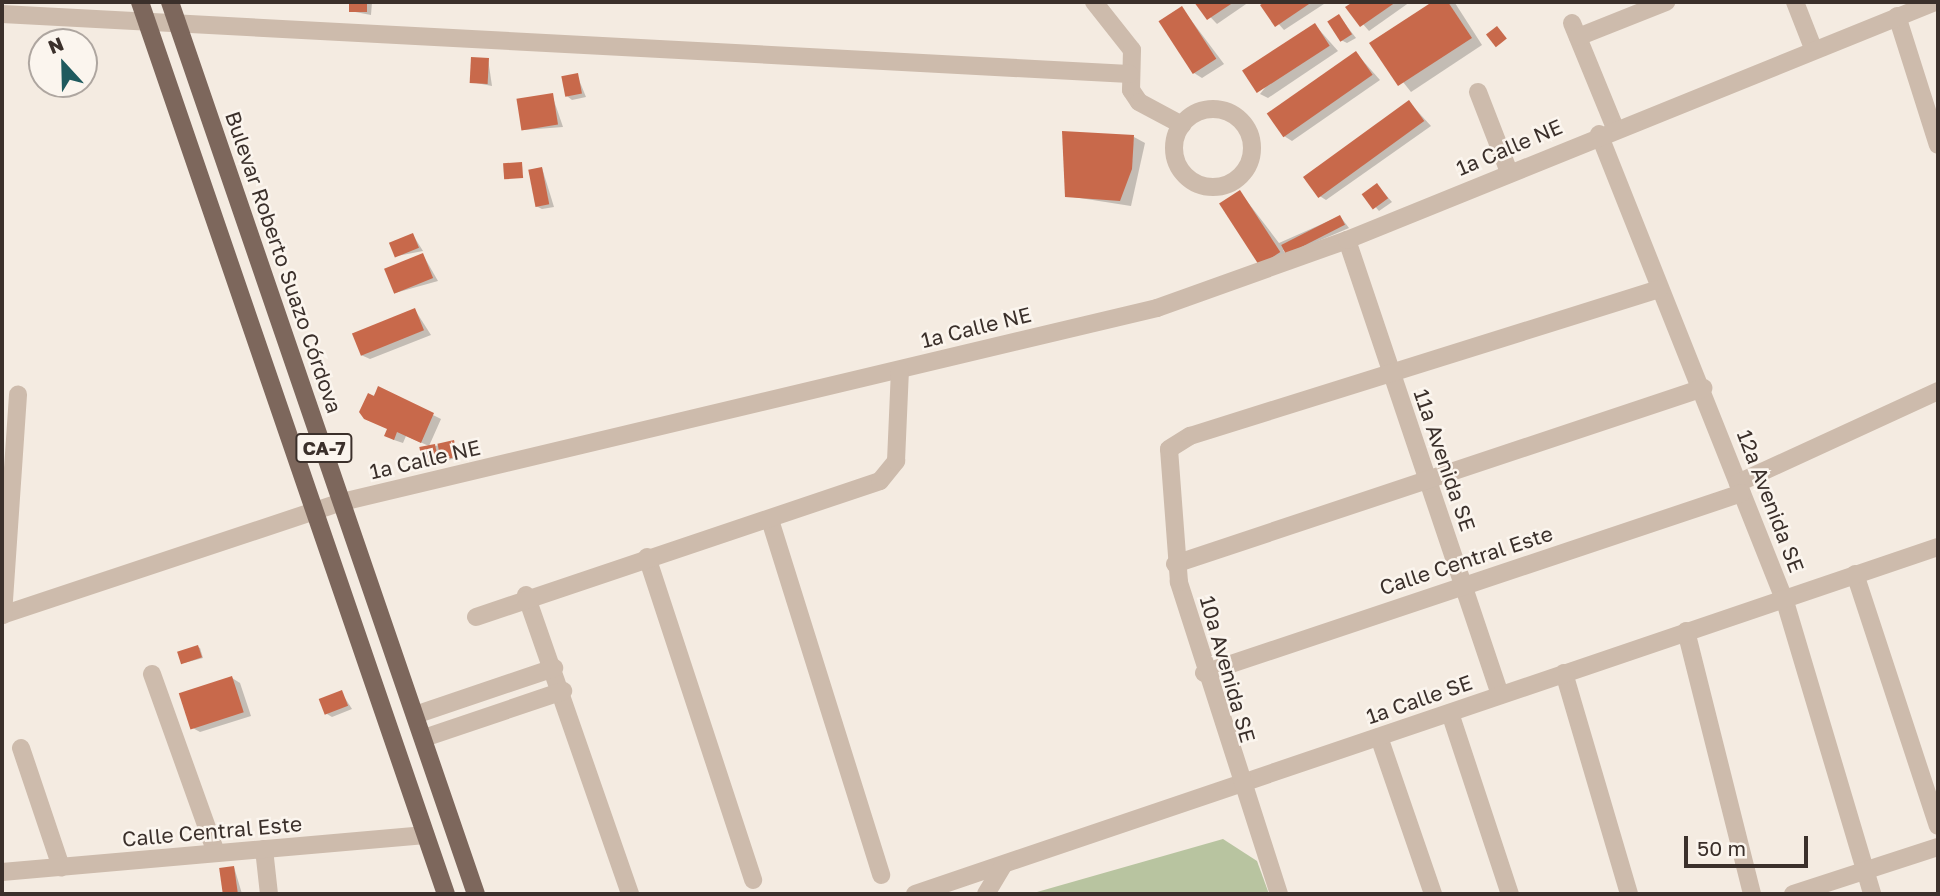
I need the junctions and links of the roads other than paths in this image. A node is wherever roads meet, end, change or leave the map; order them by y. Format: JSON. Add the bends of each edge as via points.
{"nodes":[{"id":1,"x":140,"y":2,"type":"edge"},
{"id":2,"x":170,"y":2,"type":"edge"},
{"id":3,"x":1094,"y":2,"type":"edge"},
{"id":4,"x":1666,"y":2,"type":"edge"},
{"id":5,"x":1795,"y":2,"type":"edge"},
{"id":6,"x":1935,"y":2,"type":"edge"},
{"id":7,"x":2,"y":14,"type":"edge"},
{"id":8,"x":1897,"y":16,"type":"junction"},
{"id":9,"x":147,"y":23,"type":"junction"},
{"id":10,"x":178,"y":25,"type":"junction"},
{"id":11,"x":1813,"y":48,"type":"junction"},
{"id":12,"x":1129,"y":74,"type":"junction"},
{"id":13,"x":1478,"y":92,"type":"dead end"},
{"id":14,"x":1182,"y":125,"type":"junction"},
{"id":15,"x":1607,"y":131,"type":"junction"},
{"id":16,"x":1938,"y":145,"type":"edge"},
{"id":17,"x":1509,"y":172,"type":"junction"},
{"id":18,"x":1347,"y":240,"type":"junction"},
{"id":19,"x":1660,"y":289,"type":"junction"},
{"id":20,"x":900,"y":370,"type":"junction"},
{"id":21,"x":1393,"y":376,"type":"junction"},
{"id":22,"x":1703,"y":388,"type":"junction"},
{"id":23,"x":1938,"y":391,"type":"edge"},
{"id":24,"x":18,"y":395,"type":"dead end"},
{"id":25,"x":1427,"y":480,"type":"junction"},
{"id":26,"x":1740,"y":488,"type":"junction"},
{"id":27,"x":342,"y":502,"type":"junction"},
{"id":28,"x":316,"y":509,"type":"junction"},
{"id":29,"x":770,"y":520,"type":"junction"},
{"id":30,"x":1938,"y":547,"type":"edge"},
{"id":31,"x":647,"y":557,"type":"junction"},
{"id":32,"x":1175,"y":564,"type":"junction"},
{"id":33,"x":1855,"y":574,"type":"junction"},
{"id":34,"x":1462,"y":584,"type":"junction"},
{"id":35,"x":526,"y":595,"type":"junction"},
{"id":36,"x":1784,"y":598,"type":"junction"},
{"id":37,"x":2,"y":615,"type":"edge"},
{"id":38,"x":476,"y":617,"type":"dead end"},
{"id":39,"x":1686,"y":631,"type":"junction"},
{"id":40,"x":554,"y":668,"type":"junction"},
{"id":41,"x":1204,"y":673,"type":"junction"},
{"id":42,"x":1564,"y":673,"type":"junction"},
{"id":43,"x":152,"y":674,"type":"dead end"},
{"id":44,"x":563,"y":691,"type":"junction"},
{"id":45,"x":1500,"y":695,"type":"junction"},
{"id":46,"x":1450,"y":713,"type":"junction"},
{"id":47,"x":415,"y":716,"type":"junction"},
{"id":48,"x":1379,"y":737,"type":"junction"},
{"id":49,"x":424,"y":738,"type":"junction"},
{"id":50,"x":21,"y":748,"type":"dead end"},
{"id":51,"x":1239,"y":787,"type":"junction"},
{"id":52,"x":1938,"y":825,"type":"edge"},
{"id":53,"x":425,"y":835,"type":"junction"},
{"id":54,"x":1938,"y":847,"type":"edge"},
{"id":55,"x":264,"y":849,"type":"junction"},
{"id":56,"x":216,"y":853,"type":"junction"},
{"id":57,"x":1003,"y":866,"type":"junction"},
{"id":58,"x":61,"y":867,"type":"junction"},
{"id":59,"x":1866,"y":871,"type":"junction"},
{"id":60,"x":2,"y":872,"type":"edge"},
{"id":61,"x":881,"y":876,"type":"dead end"},
{"id":62,"x":753,"y":880,"type":"dead end"},
{"id":63,"x":269,"y":894,"type":"edge"},
{"id":64,"x":446,"y":894,"type":"edge"},
{"id":65,"x":476,"y":894,"type":"edge"},
{"id":66,"x":630,"y":894,"type":"edge"},
{"id":67,"x":915,"y":894,"type":"edge"},
{"id":68,"x":986,"y":894,"type":"edge"},
{"id":69,"x":1279,"y":894,"type":"edge"},
{"id":70,"x":1433,"y":894,"type":"edge"},
{"id":71,"x":1510,"y":894,"type":"edge"},
{"id":72,"x":1629,"y":894,"type":"edge"},
{"id":73,"x":1752,"y":894,"type":"edge"},
{"id":74,"x":1793,"y":894,"type":"edge"},
{"id":75,"x":1872,"y":894,"type":"edge"}],
"edges":[{"from":1,"to":9,"type":"main road","number":"CA-7"},
{"from":2,"to":10,"type":"main road","name":"Bulevar Roberto Suazo Córdova","number":"CA-7"},
{"from":3,"to":12,"type":"street","via":[[1132,50]]},
{"from":4,"to":15,"type":"street","name":"12a Avenida SE","via":[[1575,30]]},
{"from":5,"to":11,"type":"street"},
{"from":6,"to":8,"type":"street","name":"1a Calle NE"},
{"from":7,"to":9,"type":"street"},
{"from":8,"to":11,"type":"street","name":"1a Calle NE"},
{"from":8,"to":16,"type":"street"},
{"from":9,"to":10,"type":"street"},
{"from":9,"to":28,"type":"main road","number":"CA-7"},
{"from":10,"to":12,"type":"street"},
{"from":10,"to":27,"type":"main road","name":"Bulevar Roberto Suazo Córdova","number":"CA-7"},
{"from":11,"to":15,"type":"street","name":"1a Calle NE"},
{"from":12,"to":14,"type":"street","via":[[1139,102]]},
{"from":13,"to":17,"type":"street"},
{"from":14,"to":14,"type":"street","via":[[1176,160],[1190,180],[1213,187],[1244,172],[1252,149],[1237,117],[1213,109]]},
{"from":15,"to":17,"type":"street","name":"1a Calle NE"},
{"from":15,"to":19,"type":"street","name":"12a Avenida SE"},
{"from":17,"to":18,"type":"street","name":"1a Calle NE"},
{"from":18,"to":20,"type":"street","name":"1a Calle NE","via":[[1157,308]]},
{"from":18,"to":21,"type":"street","name":"11a Avenida SE"},
{"from":19,"to":21,"type":"street"},
{"from":19,"to":22,"type":"street","name":"12a Avenida SE"},
{"from":20,"to":27,"type":"street","name":"1a Calle NE"},
{"from":20,"to":29,"type":"street","via":[[896,461],[889,472]]},
{"from":21,"to":25,"type":"street","name":"11a Avenida SE"},
{"from":21,"to":32,"type":"street","name":"10a Avenida SE","via":[[1190,436],[1169,449]]},
{"from":22,"to":25,"type":"street"},
{"from":22,"to":26,"type":"street","name":"12a Avenida SE"},
{"from":23,"to":26,"type":"street","name":"Calle Central Este"},
{"from":24,"to":37,"type":"street"},
{"from":25,"to":32,"type":"street"},
{"from":25,"to":34,"type":"street","name":"11a Avenida SE"},
{"from":26,"to":34,"type":"street","name":"Calle Central Este"},
{"from":26,"to":36,"type":"street","name":"12a Avenida SE"},
{"from":27,"to":28,"type":"street","name":"1a Calle NE"},
{"from":27,"to":47,"type":"main road","name":"Bulevar Roberto Suazo Córdova","number":"CA-7"},
{"from":28,"to":37,"type":"street","name":"1a Calle NE"},
{"from":28,"to":53,"type":"main road","number":"CA-7"},
{"from":29,"to":31,"type":"street"},
{"from":29,"to":61,"type":"street"},
{"from":30,"to":33,"type":"street","name":"1a Calle SE"},
{"from":31,"to":35,"type":"street"},
{"from":31,"to":62,"type":"street"},
{"from":32,"to":41,"type":"street","name":"10a Avenida SE"},
{"from":33,"to":36,"type":"street","name":"1a Calle SE"},
{"from":33,"to":52,"type":"street"},
{"from":34,"to":41,"type":"street","name":"Calle Central Este"},
{"from":34,"to":45,"type":"street","name":"11a Avenida SE"},
{"from":35,"to":38,"type":"street"},
{"from":35,"to":40,"type":"street"},
{"from":36,"to":39,"type":"street","name":"1a Calle SE"},
{"from":36,"to":59,"type":"street","name":"12a Avenida SE"},
{"from":39,"to":42,"type":"street","name":"1a Calle SE"},
{"from":39,"to":73,"type":"street"},
{"from":40,"to":44,"type":"street"},
{"from":40,"to":47,"type":"street"},
{"from":41,"to":51,"type":"street","name":"10a Avenida SE"},
{"from":42,"to":45,"type":"street","name":"1a Calle SE"},
{"from":42,"to":72,"type":"street"},
{"from":43,"to":56,"type":"street"},
{"from":44,"to":49,"type":"street"},
{"from":44,"to":66,"type":"street"},
{"from":45,"to":46,"type":"street","name":"1a Calle SE"},
{"from":46,"to":48,"type":"street","name":"1a Calle SE"},
{"from":46,"to":71,"type":"street"},
{"from":47,"to":49,"type":"main road","name":"Bulevar Roberto Suazo Córdova","number":"CA-7"},
{"from":48,"to":51,"type":"street","name":"1a Calle SE"},
{"from":48,"to":70,"type":"street"},
{"from":49,"to":65,"type":"main road","name":"Bulevar Roberto Suazo Córdova","number":"CA-7"},
{"from":50,"to":58,"type":"street"},
{"from":51,"to":57,"type":"street","name":"1a Calle SE"},
{"from":51,"to":69,"type":"street","name":"10a Avenida SE"},
{"from":53,"to":55,"type":"street","name":"Calle Central Este"},
{"from":53,"to":64,"type":"main road","number":"CA-7"},
{"from":54,"to":59,"type":"street"},
{"from":55,"to":56,"type":"street","name":"Calle Central Este"},
{"from":55,"to":63,"type":"street"},
{"from":56,"to":58,"type":"street","name":"Calle Central Este"},
{"from":57,"to":67,"type":"street","name":"1a Calle SE"},
{"from":57,"to":68,"type":"street"},
{"from":58,"to":60,"type":"street","name":"Calle Central Este"},
{"from":59,"to":74,"type":"street"},
{"from":59,"to":75,"type":"street","name":"12a Avenida SE"}]}
